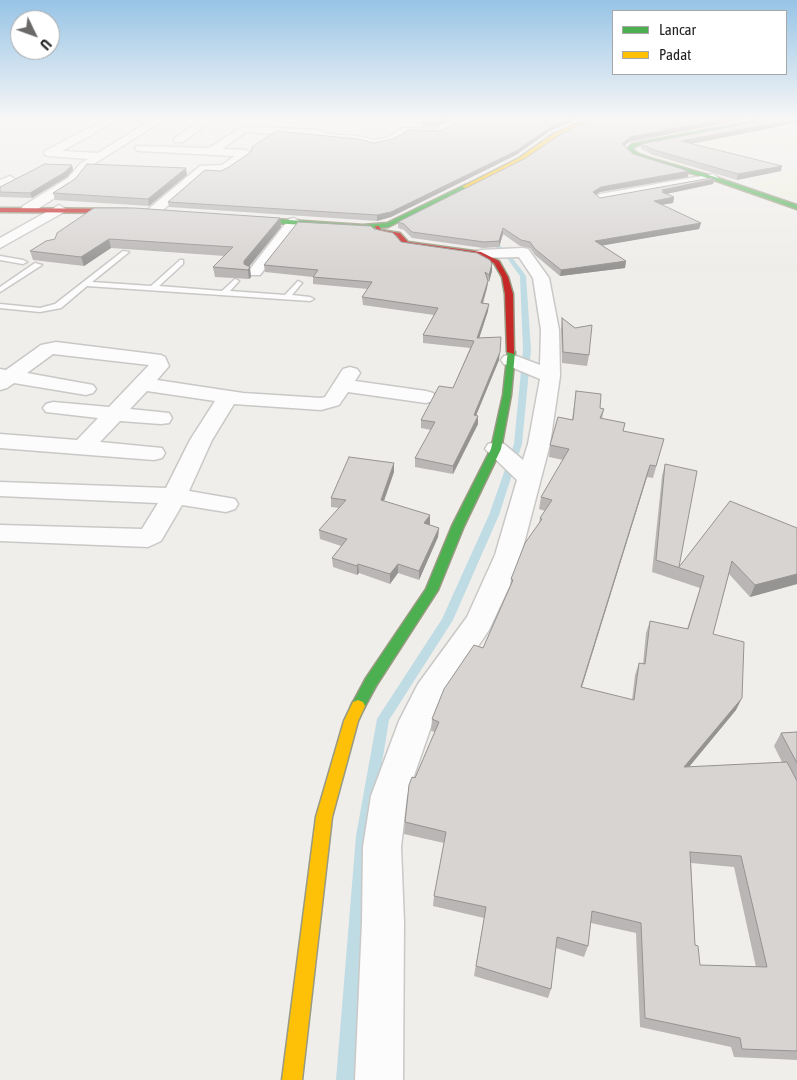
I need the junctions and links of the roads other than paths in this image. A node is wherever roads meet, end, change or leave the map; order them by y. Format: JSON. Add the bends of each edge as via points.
{"nodes":[{"id":1,"x":80,"y":169,"type":"edge"},
{"id":2,"x":202,"y":169,"type":"edge"},
{"id":3,"x":232,"y":169,"type":"edge"},
{"id":4,"x":500,"y":169,"type":"edge"},
{"id":5,"x":684,"y":169,"type":"edge"},
{"id":6,"x":241,"y":170,"type":"edge"},
{"id":7,"x":713,"y":178,"type":"junction"},
{"id":8,"x":600,"y":198,"type":"edge"},
{"id":9,"x":797,"y":207,"type":"edge"},
{"id":10,"x":34,"y":209,"type":"junction"},
{"id":11,"x":60,"y":209,"type":"junction"},
{"id":12,"x":0,"y":210,"type":"edge"},
{"id":13,"x":152,"y":212,"type":"junction"},
{"id":14,"x":168,"y":214,"type":"edge"},
{"id":15,"x":230,"y":218,"type":"edge"},
{"id":16,"x":294,"y":222,"type":"junction"},
{"id":17,"x":377,"y":227,"type":"junction"},
{"id":18,"x":4,"y":242,"type":"edge"},
{"id":19,"x":33,"y":242,"type":"dead end"},
{"id":20,"x":125,"y":252,"type":"edge"},
{"id":21,"x":481,"y":254,"type":"junction"},
{"id":22,"x":0,"y":258,"type":"edge"},
{"id":23,"x":23,"y":262,"type":"dead end"},
{"id":24,"x":180,"y":262,"type":"dead end"},
{"id":25,"x":38,"y":265,"type":"edge"},
{"id":26,"x":255,"y":272,"type":"dead end"},
{"id":27,"x":234,"y":281,"type":"edge"},
{"id":28,"x":298,"y":283,"type":"dead end"},
{"id":29,"x":88,"y":284,"type":"junction"},
{"id":30,"x":153,"y":288,"type":"junction"},
{"id":31,"x":0,"y":290,"type":"edge"},
{"id":32,"x":225,"y":292,"type":"junction"},
{"id":33,"x":288,"y":297,"type":"junction"},
{"id":34,"x":310,"y":299,"type":"dead end"},
{"id":35,"x":2,"y":307,"type":"edge"},
{"id":36,"x":513,"y":361,"type":"junction"},
{"id":37,"x":547,"y":375,"type":"junction"},
{"id":38,"x":3,"y":378,"type":"edge"},
{"id":39,"x":142,"y":384,"type":"junction"},
{"id":40,"x":341,"y":387,"type":"junction"},
{"id":41,"x":86,"y":389,"type":"dead end"},
{"id":42,"x":228,"y":396,"type":"junction"},
{"id":43,"x":426,"y":397,"type":"dead end"},
{"id":44,"x":53,"y":408,"type":"dead end"},
{"id":45,"x":403,"y":412,"type":"dead end"},
{"id":46,"x":113,"y":414,"type":"junction"},
{"id":47,"x":161,"y":418,"type":"dead end"},
{"id":48,"x":0,"y":441,"type":"edge"},
{"id":49,"x":83,"y":447,"type":"junction"},
{"id":50,"x":154,"y":453,"type":"dead end"},
{"id":51,"x":513,"y":463,"type":"junction"},
{"id":52,"x":0,"y":488,"type":"edge"},
{"id":53,"x":174,"y":496,"type":"junction"},
{"id":54,"x":226,"y":504,"type":"dead end"},
{"id":55,"x":0,"y":534,"type":"edge"},
{"id":56,"x":292,"y":1080,"type":"edge"},
{"id":57,"x":380,"y":1080,"type":"edge"}],
"edges":[{"from":1,"to":10,"type":"street","via":[[72,180],[76,184]]},
{"from":2,"to":13,"type":"street"},
{"from":3,"to":6,"type":"street"},
{"from":4,"to":17,"type":"street","via":[[397,222]]},
{"from":5,"to":7,"type":"street"},
{"from":7,"to":8,"type":"street"},
{"from":7,"to":9,"type":"street"},
{"from":10,"to":11,"type":"street"},
{"from":10,"to":12,"type":"street"},
{"from":11,"to":13,"type":"street"},
{"from":11,"to":18,"type":"street"},
{"from":13,"to":14,"type":"street"},
{"from":15,"to":16,"type":"street"},
{"from":16,"to":17,"type":"street"},
{"from":16,"to":26,"type":"street"},
{"from":17,"to":21,"type":"street","via":[[379,231],[398,234],[409,245]]},
{"from":18,"to":19,"type":"street"},
{"from":20,"to":29,"type":"lane"},
{"from":21,"to":36,"type":"street","via":[[494,259],[505,277]]},
{"from":21,"to":37,"type":"street","via":[[518,251],[526,254],[543,283],[550,330]]},
{"from":22,"to":23,"type":"lane"},
{"from":24,"to":30,"type":"lane"},
{"from":25,"to":31,"type":"lane"},
{"from":27,"to":32,"type":"lane"},
{"from":28,"to":33,"type":"lane"},
{"from":29,"to":30,"type":"lane"},
{"from":29,"to":35,"type":"lane","via":[[63,304],[51,308]]},
{"from":30,"to":32,"type":"lane"},
{"from":32,"to":33,"type":"lane"},
{"from":33,"to":34,"type":"lane"},
{"from":36,"to":37,"type":"street"},
{"from":36,"to":51,"type":"street","via":[[507,395]]},
{"from":37,"to":51,"type":"street","via":[[539,444]]},
{"from":38,"to":39,"type":"street","via":[[48,349],[56,348],[158,361],[159,366]]},
{"from":38,"to":41,"type":"street"},
{"from":39,"to":42,"type":"street"},
{"from":39,"to":46,"type":"street"},
{"from":40,"to":42,"type":"street","via":[[321,404]]},
{"from":40,"to":43,"type":"street"},
{"from":40,"to":45,"type":"street"},
{"from":42,"to":53,"type":"street","via":[[201,440]]},
{"from":44,"to":46,"type":"street"},
{"from":46,"to":47,"type":"street"},
{"from":46,"to":49,"type":"street"},
{"from":48,"to":49,"type":"street"},
{"from":49,"to":50,"type":"street"},
{"from":51,"to":56,"type":"street","via":[[458,526],[432,590],[370,682],[351,721],[324,816]]},
{"from":51,"to":57,"type":"street","via":[[508,555],[479,622],[426,700],[389,796],[382,847]]},
{"from":52,"to":53,"type":"street"},
{"from":53,"to":54,"type":"street"},
{"from":53,"to":55,"type":"street","via":[[148,538]]}]}
